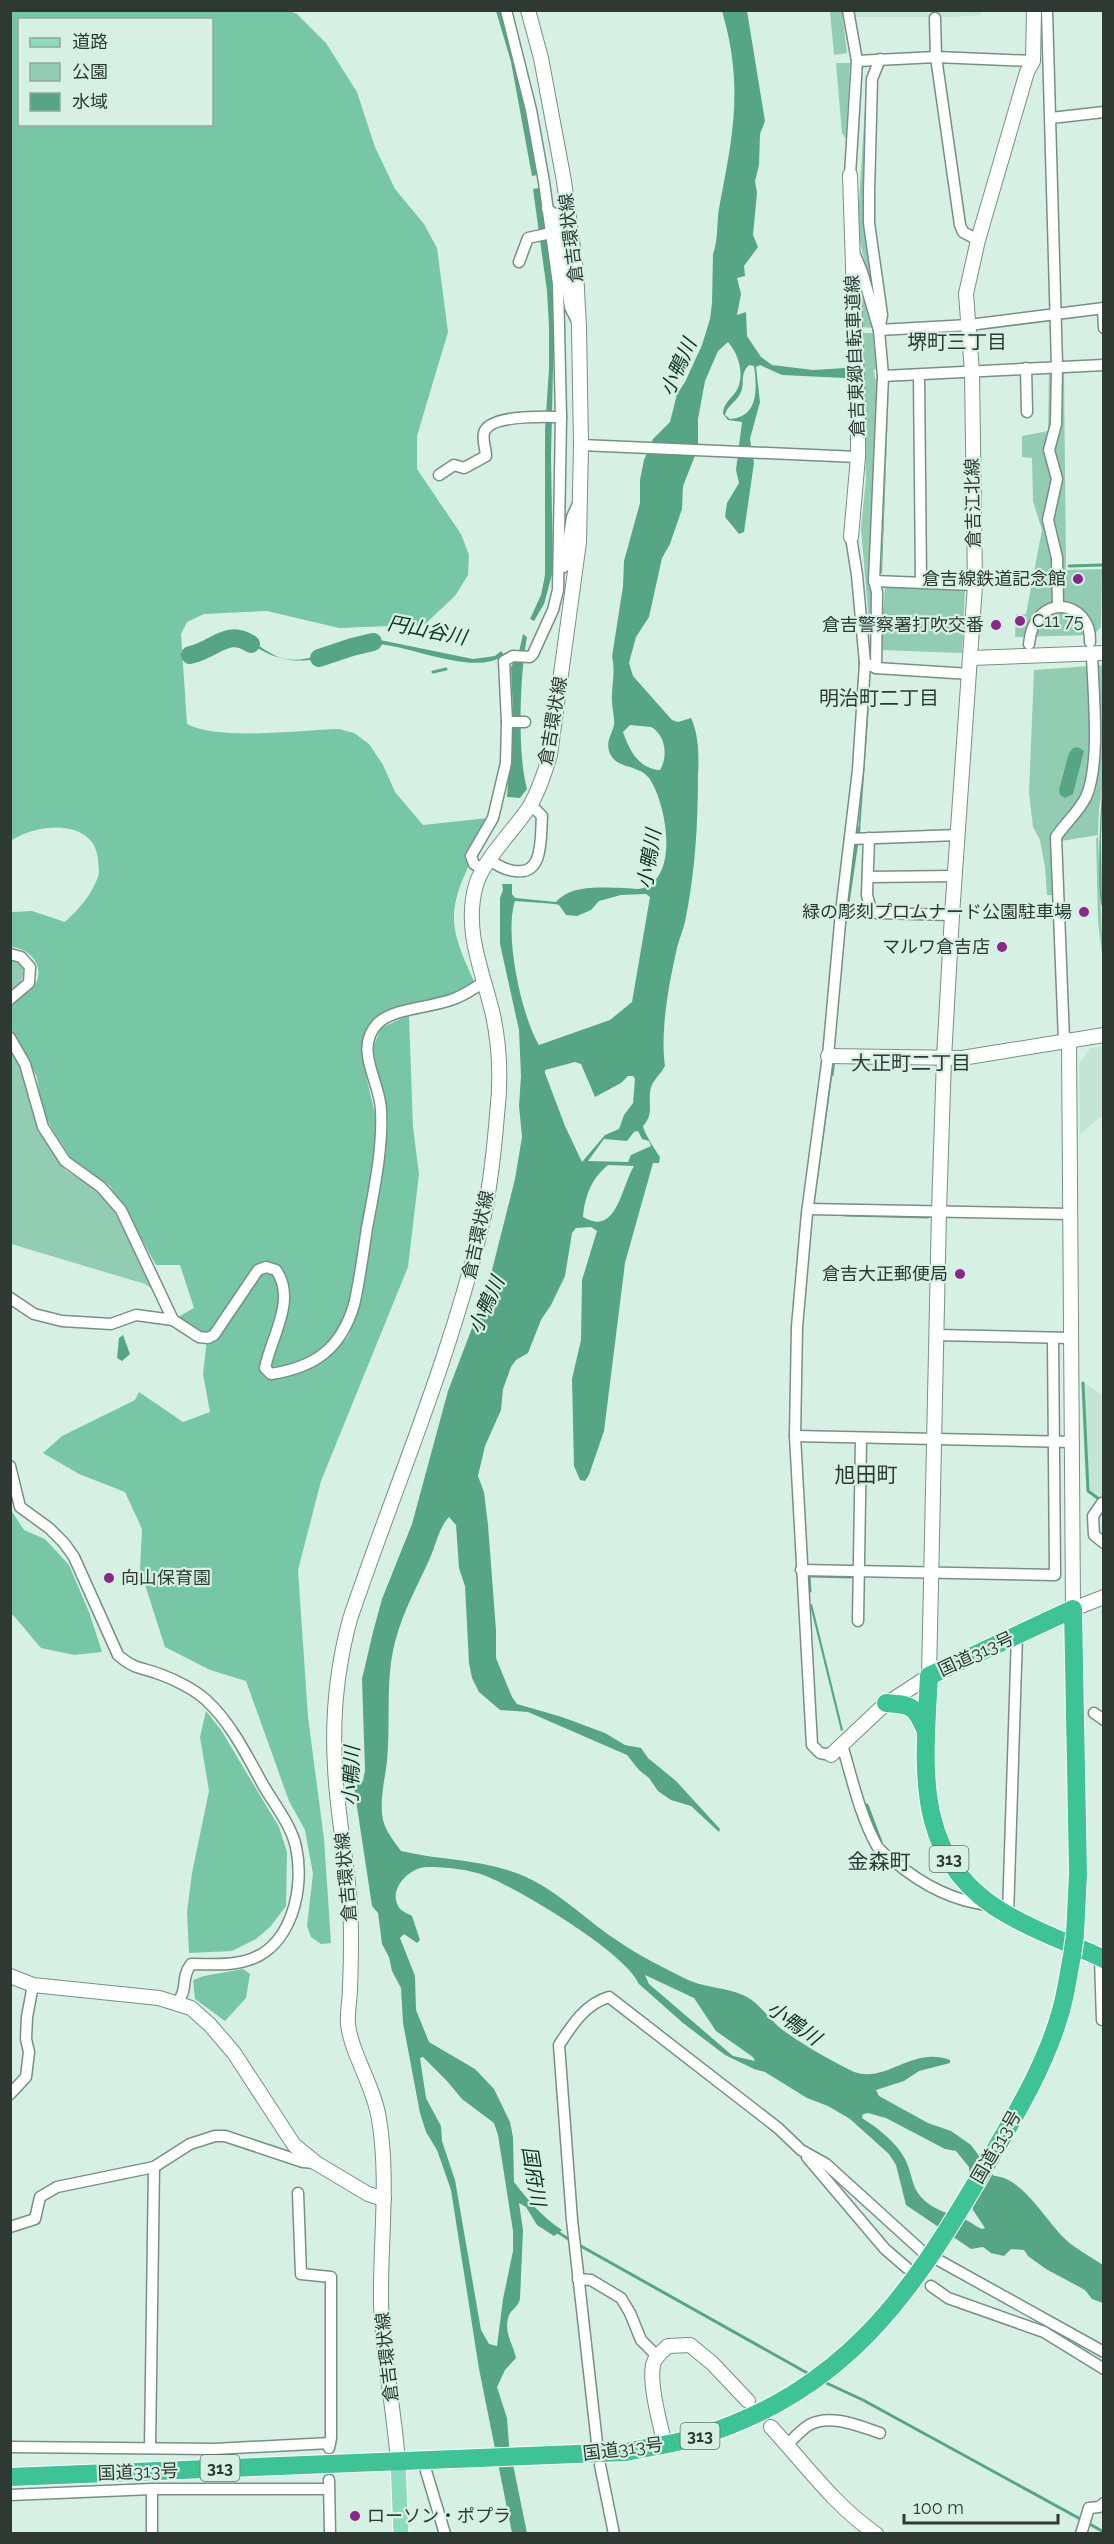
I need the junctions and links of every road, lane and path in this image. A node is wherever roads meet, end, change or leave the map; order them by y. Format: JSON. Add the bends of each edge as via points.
{"nodes":[{"id":1,"x":506,"y":10,"type":"edge"},
{"id":2,"x":528,"y":10,"type":"edge"},
{"id":3,"x":848,"y":10,"type":"edge"},
{"id":4,"x":1034,"y":10,"type":"edge"},
{"id":5,"x":1047,"y":10,"type":"edge"},
{"id":6,"x":935,"y":18,"type":"dead end"},
{"id":7,"x":936,"y":57,"type":"junction"},
{"id":8,"x":880,"y":59,"type":"junction"},
{"id":9,"x":857,"y":61,"type":"junction"},
{"id":10,"x":1033,"y":61,"type":"junction"},
{"id":11,"x":1104,"y":111,"type":"edge"},
{"id":12,"x":1051,"y":118,"type":"junction"},
{"id":13,"x":850,"y":175,"type":"joint"},
{"id":14,"x":547,"y":209,"type":"junction"},
{"id":15,"x":551,"y":233,"type":"junction"},
{"id":16,"x":978,"y":240,"type":"junction"},
{"id":17,"x":852,"y":250,"type":"junction"},
{"id":18,"x":519,"y":262,"type":"dead end"},
{"id":19,"x":1103,"y":308,"type":"edge"},
{"id":20,"x":1055,"y":314,"type":"junction"},
{"id":21,"x":969,"y":325,"type":"junction"},
{"id":22,"x":579,"y":327,"type":"junction"},
{"id":23,"x":1104,"y":328,"type":"edge"},
{"id":24,"x":879,"y":330,"type":"junction"},
{"id":25,"x":1104,"y":365,"type":"edge"},
{"id":26,"x":1057,"y":366,"type":"junction"},
{"id":27,"x":1026,"y":368,"type":"junction"},
{"id":28,"x":972,"y":372,"type":"junction"},
{"id":29,"x":919,"y":375,"type":"junction"},
{"id":30,"x":883,"y":376,"type":"junction"},
{"id":31,"x":1027,"y":412,"type":"dead end"},
{"id":32,"x":561,"y":417,"type":"junction"},
{"id":33,"x":585,"y":445,"type":"junction"},
{"id":34,"x":858,"y":457,"type":"junction"},
{"id":35,"x":439,"y":475,"type":"dead end"},
{"id":36,"x":581,"y":498,"type":"junction"},
{"id":37,"x":851,"y":537,"type":"joint"},
{"id":38,"x":874,"y":581,"type":"junction"},
{"id":39,"x":921,"y":582,"type":"junction"},
{"id":40,"x":975,"y":585,"type":"junction"},
{"id":41,"x":558,"y":590,"type":"junction"},
{"id":42,"x":1058,"y":606,"type":"junction"},
{"id":43,"x":1029,"y":644,"type":"dead end"},
{"id":44,"x":1095,"y":650,"type":"edge"},
{"id":45,"x":971,"y":658,"type":"junction"},
{"id":46,"x":865,"y":663,"type":"junction"},
{"id":47,"x":876,"y":668,"type":"junction"},
{"id":48,"x":970,"y":674,"type":"junction"},
{"id":49,"x":507,"y":722,"type":"junction"},
{"id":50,"x":525,"y":722,"type":"dead end"},
{"id":51,"x":530,"y":804,"type":"junction"},
{"id":52,"x":958,"y":835,"type":"junction"},
{"id":53,"x":869,"y":838,"type":"junction"},
{"id":54,"x":850,"y":839,"type":"junction"},
{"id":55,"x":487,"y":864,"type":"junction"},
{"id":56,"x":955,"y":876,"type":"junction"},
{"id":57,"x":868,"y":877,"type":"junction"},
{"id":58,"x":951,"y":915,"type":"junction"},
{"id":59,"x":10,"y":954,"type":"edge"},
{"id":60,"x":484,"y":982,"type":"junction"},
{"id":61,"x":10,"y":999,"type":"edge"},
{"id":62,"x":1104,"y":1035,"type":"edge"},
{"id":63,"x":10,"y":1038,"type":"edge"},
{"id":64,"x":1066,"y":1040,"type":"junction"},
{"id":65,"x":828,"y":1056,"type":"junction"},
{"id":66,"x":944,"y":1058,"type":"junction"},
{"id":67,"x":807,"y":1209,"type":"junction"},
{"id":68,"x":939,"y":1212,"type":"junction"},
{"id":69,"x":1070,"y":1214,"type":"junction"},
{"id":70,"x":10,"y":1298,"type":"edge"},
{"id":71,"x":173,"y":1320,"type":"junction"},
{"id":72,"x":936,"y":1335,"type":"junction"},
{"id":73,"x":1053,"y":1338,"type":"junction"},
{"id":74,"x":1070,"y":1338,"type":"junction"},
{"id":75,"x":795,"y":1436,"type":"junction"},
{"id":76,"x":861,"y":1439,"type":"junction"},
{"id":77,"x":933,"y":1439,"type":"junction"},
{"id":78,"x":1054,"y":1442,"type":"junction"},
{"id":79,"x":1072,"y":1442,"type":"junction"},
{"id":80,"x":10,"y":1466,"type":"edge"},
{"id":81,"x":1102,"y":1503,"type":"edge"},
{"id":82,"x":1104,"y":1543,"type":"edge"},
{"id":83,"x":801,"y":1570,"type":"junction"},
{"id":84,"x":858,"y":1572,"type":"junction"},
{"id":85,"x":931,"y":1573,"type":"junction"},
{"id":86,"x":1104,"y":1597,"type":"edge"},
{"id":87,"x":1073,"y":1609,"type":"junction"},
{"id":88,"x":858,"y":1621,"type":"dead end"},
{"id":89,"x":1017,"y":1635,"type":"junction"},
{"id":90,"x":929,"y":1676,"type":"junction"},
{"id":91,"x":886,"y":1703,"type":"junction"},
{"id":92,"x":1094,"y":1713,"type":"dead end"},
{"id":93,"x":1104,"y":1720,"type":"edge"},
{"id":94,"x":926,"y":1731,"type":"junction"},
{"id":95,"x":842,"y":1745,"type":"junction"},
{"id":96,"x":831,"y":1755,"type":"joint"},
{"id":97,"x":1000,"y":1910,"type":"junction"},
{"id":98,"x":1101,"y":1956,"type":"edge"},
{"id":99,"x":10,"y":1976,"type":"edge"},
{"id":100,"x":33,"y":1985,"type":"junction"},
{"id":101,"x":177,"y":2003,"type":"junction"},
{"id":102,"x":1102,"y":2020,"type":"dead end"},
{"id":103,"x":10,"y":2094,"type":"edge"},
{"id":104,"x":801,"y":2150,"type":"junction"},
{"id":105,"x":316,"y":2163,"type":"junction"},
{"id":106,"x":154,"y":2167,"type":"junction"},
{"id":107,"x":298,"y":2193,"type":"dead end"},
{"id":108,"x":384,"y":2199,"type":"junction"},
{"id":109,"x":10,"y":2227,"type":"edge"},
{"id":110,"x":935,"y":2252,"type":"junction"},
{"id":111,"x":907,"y":2268,"type":"dead end"},
{"id":112,"x":578,"y":2279,"type":"junction"},
{"id":113,"x":932,"y":2286,"type":"dead end"},
{"id":114,"x":1104,"y":2352,"type":"edge"},
{"id":115,"x":657,"y":2356,"type":"junction"},
{"id":116,"x":1104,"y":2368,"type":"edge"},
{"id":117,"x":748,"y":2401,"type":"dead end"},
{"id":118,"x":771,"y":2427,"type":"dead end"},
{"id":119,"x":880,"y":2433,"type":"dead end"},
{"id":120,"x":665,"y":2445,"type":"junction"},
{"id":121,"x":787,"y":2445,"type":"junction"},
{"id":122,"x":10,"y":2447,"type":"edge"},
{"id":123,"x":150,"y":2448,"type":"junction"},
{"id":124,"x":595,"y":2454,"type":"junction"},
{"id":125,"x":398,"y":2462,"type":"junction"},
{"id":126,"x":428,"y":2466,"type":"junction"},
{"id":127,"x":10,"y":2477,"type":"edge"},
{"id":128,"x":152,"y":2488,"type":"junction"},
{"id":129,"x":10,"y":2495,"type":"edge"},
{"id":130,"x":1104,"y":2503,"type":"edge"},
{"id":131,"x":152,"y":2534,"type":"edge"},
{"id":132,"x":330,"y":2534,"type":"edge"},
{"id":133,"x":401,"y":2534,"type":"edge"},
{"id":134,"x":445,"y":2534,"type":"edge"},
{"id":135,"x":614,"y":2534,"type":"edge"},
{"id":136,"x":876,"y":2534,"type":"edge"},
{"id":137,"x":1081,"y":2534,"type":"edge"}],
"edges":[{"from":1,"to":14,"type":"street","via":[[531,110]]},
{"from":2,"to":22,"type":"main road","name":"倉吉環状線","via":[[564,180]]},
{"from":3,"to":9,"type":"street"},
{"from":4,"to":10,"type":"main road","name":"倉吉江北線"},
{"from":5,"to":12,"type":"street"},
{"from":6,"to":7,"type":"street"},
{"from":7,"to":8,"type":"street"},
{"from":7,"to":10,"type":"street"},
{"from":7,"to":16,"type":"street","via":[[960,225],[963,232]]},
{"from":8,"to":9,"type":"street"},
{"from":8,"to":24,"type":"street","via":[[872,79],[869,192],[882,315]]},
{"from":9,"to":13,"type":"street"},
{"from":10,"to":16,"type":"main road","name":"倉吉江北線"},
{"from":11,"to":12,"type":"street"},
{"from":12,"to":20,"type":"street"},
{"from":13,"to":17,"type":"main road","name":"倉吉東郷自転車道線"},
{"from":14,"to":15,"type":"street"},
{"from":14,"to":22,"type":"street","via":[[557,216],[570,307]]},
{"from":15,"to":18,"type":"street","via":[[528,238]]},
{"from":15,"to":32,"type":"street","via":[[558,284]]},
{"from":16,"to":21,"type":"main road","name":"倉吉江北線","via":[[966,294]]},
{"from":17,"to":24,"type":"street"},
{"from":17,"to":34,"type":"main road","name":"倉吉東郷自転車道線"},
{"from":19,"to":20,"type":"street"},
{"from":19,"to":23,"type":"street"},
{"from":20,"to":21,"type":"street"},
{"from":20,"to":26,"type":"street"},
{"from":21,"to":24,"type":"street"},
{"from":21,"to":28,"type":"main road","name":"倉吉江北線"},
{"from":22,"to":33,"type":"main road","name":"倉吉環状線"},
{"from":24,"to":30,"type":"street"},
{"from":25,"to":26,"type":"street"},
{"from":26,"to":27,"type":"street"},
{"from":26,"to":42,"type":"street","via":[[1056,424],[1049,450],[1057,479],[1048,520],[1057,558]]},
{"from":27,"to":28,"type":"street"},
{"from":27,"to":31,"type":"street"},
{"from":28,"to":29,"type":"street"},
{"from":28,"to":40,"type":"main road","name":"倉吉江北線"},
{"from":29,"to":30,"type":"street"},
{"from":29,"to":39,"type":"street"},
{"from":30,"to":38,"type":"street"},
{"from":32,"to":35,"type":"street","via":[[497,422],[483,434],[486,456],[464,468],[454,465]]},
{"from":32,"to":41,"type":"street"},
{"from":33,"to":34,"type":"street"},
{"from":33,"to":36,"type":"main road","name":"倉吉環状線"},
{"from":34,"to":37,"type":"main road","name":"倉吉東郷自転車道線"},
{"from":36,"to":41,"type":"street","via":[[572,517],[562,586]]},
{"from":36,"to":51,"type":"main road","name":"倉吉環状線","via":[[574,594],[550,755]]},
{"from":37,"to":46,"type":"street"},
{"from":38,"to":39,"type":"street"},
{"from":38,"to":47,"type":"street"},
{"from":39,"to":40,"type":"street"},
{"from":40,"to":45,"type":"main road","name":"倉吉江北線"},
{"from":41,"to":49,"type":"street","via":[[533,654],[504,661]]},
{"from":42,"to":43,"type":"street","via":[[1047,609],[1035,620]]},
{"from":42,"to":44,"type":"street","via":[[1077,613]]},
{"from":44,"to":45,"type":"main road"},
{"from":44,"to":64,"type":"street","via":[[1095,729],[1087,795],[1056,837]]},
{"from":45,"to":48,"type":"main road","name":"倉吉江北線"},
{"from":46,"to":47,"type":"street"},
{"from":46,"to":54,"type":"street"},
{"from":47,"to":48,"type":"street"},
{"from":48,"to":52,"type":"main road","name":"倉吉江北線"},
{"from":49,"to":50,"type":"street"},
{"from":49,"to":55,"type":"street","via":[[506,763],[493,818],[471,856],[474,864]]},
{"from":51,"to":55,"type":"main road","name":"倉吉環状線"},
{"from":51,"to":55,"type":"street","via":[[542,816],[537,862],[526,871],[516,872]]},
{"from":52,"to":53,"type":"street"},
{"from":52,"to":56,"type":"main road","name":"倉吉江北線"},
{"from":53,"to":54,"type":"street"},
{"from":53,"to":57,"type":"street"},
{"from":54,"to":65,"type":"street"},
{"from":55,"to":60,"type":"main road","name":"倉吉環状線","via":[[476,883],[471,926]]},
{"from":56,"to":57,"type":"street"},
{"from":56,"to":58,"type":"main road","name":"倉吉江北線"},
{"from":57,"to":58,"type":"street","via":[[867,896],[871,910],[876,913]]},
{"from":58,"to":66,"type":"main road","name":"倉吉江北線"},
{"from":59,"to":61,"type":"street","via":[[21,957],[30,967],[29,983]]},
{"from":60,"to":71,"type":"street","via":[[456,999],[393,1014],[372,1030],[368,1060],[381,1107],[380,1136],[360,1280],[341,1337],[311,1362],[271,1374],[265,1368],[285,1295],[276,1270],[266,1267],[258,1270],[214,1335],[199,1337]]},
{"from":60,"to":108,"type":"main road","name":"倉吉環状線","via":[[498,1042],[500,1075],[482,1226],[458,1312],[350,1618],[336,1700],[335,1768],[350,1909],[348,2024],[379,2119]]},
{"from":62,"to":64,"type":"main road"},
{"from":63,"to":71,"type":"street","via":[[25,1064],[43,1127],[65,1161],[101,1187],[121,1210]]},
{"from":64,"to":66,"type":"main road"},
{"from":64,"to":69,"type":"main road"},
{"from":65,"to":66,"type":"main road"},
{"from":65,"to":67,"type":"street"},
{"from":66,"to":68,"type":"main road","name":"倉吉江北線"},
{"from":67,"to":68,"type":"street"},
{"from":67,"to":75,"type":"street","via":[[797,1327]]},
{"from":68,"to":69,"type":"street"},
{"from":68,"to":72,"type":"main road","name":"倉吉江北線"},
{"from":69,"to":74,"type":"main road"},
{"from":70,"to":71,"type":"street","via":[[34,1314],[62,1322],[111,1324],[136,1315]]},
{"from":72,"to":73,"type":"street"},
{"from":72,"to":77,"type":"main road","name":"倉吉江北線"},
{"from":73,"to":74,"type":"street"},
{"from":73,"to":78,"type":"street"},
{"from":74,"to":79,"type":"main road"},
{"from":75,"to":76,"type":"street"},
{"from":75,"to":83,"type":"street"},
{"from":76,"to":77,"type":"street"},
{"from":76,"to":84,"type":"street"},
{"from":77,"to":78,"type":"street"},
{"from":77,"to":85,"type":"main road","name":"倉吉江北線"},
{"from":78,"to":79,"type":"street"},
{"from":78,"to":85,"type":"street","via":[[1055,1575]]},
{"from":79,"to":87,"type":"main road"},
{"from":80,"to":101,"type":"street","via":[[20,1507],[49,1528],[74,1557],[118,1655],[130,1666],[163,1675],[204,1698],[222,1716],[296,1846],[299,1890],[295,1908],[274,1944],[247,1961],[191,1964],[184,1977],[184,1994]]},
{"from":81,"to":82,"type":"street","via":[[1093,1516],[1094,1535]]},
{"from":83,"to":84,"type":"street"},
{"from":83,"to":96,"type":"street","via":[[812,1745],[820,1754]]},
{"from":84,"to":85,"type":"street"},
{"from":84,"to":88,"type":"street"},
{"from":85,"to":90,"type":"main road","name":"倉吉江北線"},
{"from":86,"to":87,"type":"main road"},
{"from":87,"to":89,"type":"highway","name":"国道313号"},
{"from":87,"to":110,"type":"highway","name":"国道313号","number":"313","bridge":true,"via":[[1078,1874],[1075,1935],[1061,2013],[1032,2084]]},
{"from":89,"to":90,"type":"highway","name":"国道313号"},
{"from":89,"to":97,"type":"street"},
{"from":90,"to":91,"type":"main road"},
{"from":90,"to":94,"type":"highway","name":"国道313号","number":"313"},
{"from":91,"to":94,"type":"highway","via":[[910,1706],[917,1711]]},
{"from":91,"to":95,"type":"main road"},
{"from":92,"to":93,"type":"street"},
{"from":94,"to":97,"type":"highway","name":"国道313号","number":"313","via":[[926,1796],[935,1832],[962,1880]]},
{"from":95,"to":96,"type":"main road"},
{"from":95,"to":97,"type":"street","via":[[878,1848],[915,1879],[959,1900]]},
{"from":97,"to":98,"type":"highway","name":"国道313号","number":"313"},
{"from":98,"to":102,"type":"street"},
{"from":99,"to":100,"type":"main road"},
{"from":100,"to":101,"type":"main road"},
{"from":100,"to":103,"type":"street","via":[[27,2017],[26,2077]]},
{"from":101,"to":105,"type":"main road","via":[[190,2008],[222,2038],[294,2145]]},
{"from":104,"to":110,"type":"street","via":[[826,2164]]},
{"from":104,"to":111,"type":"street","via":[[885,2249]]},
{"from":104,"to":112,"type":"street","via":[[609,1997],[595,2001],[559,2045]]},
{"from":105,"to":106,"type":"street","via":[[225,2136],[190,2144]]},
{"from":105,"to":108,"type":"main road","via":[[368,2194]]},
{"from":106,"to":109,"type":"street","via":[[57,2187],[40,2197],[35,2219]]},
{"from":106,"to":123,"type":"street"},
{"from":107,"to":123,"type":"street","via":[[301,2274],[331,2277],[329,2446]]},
{"from":108,"to":125,"type":"main road","name":"倉吉環状線","via":[[381,2306]]},
{"from":110,"to":114,"type":"street"},
{"from":110,"to":120,"type":"highway","name":"国道313号","number":"313","via":[[893,2308],[858,2344],[803,2388],[753,2416]]},
{"from":112,"to":115,"type":"street","via":[[591,2280],[621,2298],[641,2340]]},
{"from":112,"to":124,"type":"street"},
{"from":113,"to":116,"type":"street","via":[[948,2298],[1044,2332]]},
{"from":115,"to":117,"type":"main road","via":[[668,2346],[690,2345]]},
{"from":115,"to":120,"type":"main road","via":[[653,2382]]},
{"from":118,"to":121,"type":"main road"},
{"from":119,"to":121,"type":"street","via":[[825,2420],[808,2425]]},
{"from":120,"to":124,"type":"highway","name":"国道313号","number":"313"},
{"from":121,"to":136,"type":"main road","via":[[850,2514]]},
{"from":122,"to":123,"type":"street"},
{"from":124,"to":126,"type":"highway","name":"国道313号","number":"313"},
{"from":124,"to":135,"type":"street"},
{"from":125,"to":126,"type":"highway","name":"国道313号","number":"313"},
{"from":125,"to":127,"type":"highway","name":"国道313号","number":"313"},
{"from":125,"to":133,"type":"main road"},
{"from":126,"to":134,"type":"street"},
{"from":128,"to":129,"type":"street"},
{"from":128,"to":131,"type":"street"},
{"from":128,"to":132,"type":"street","via":[[329,2484]]},
{"from":130,"to":137,"type":"street","via":[[1089,2508]]}]}
